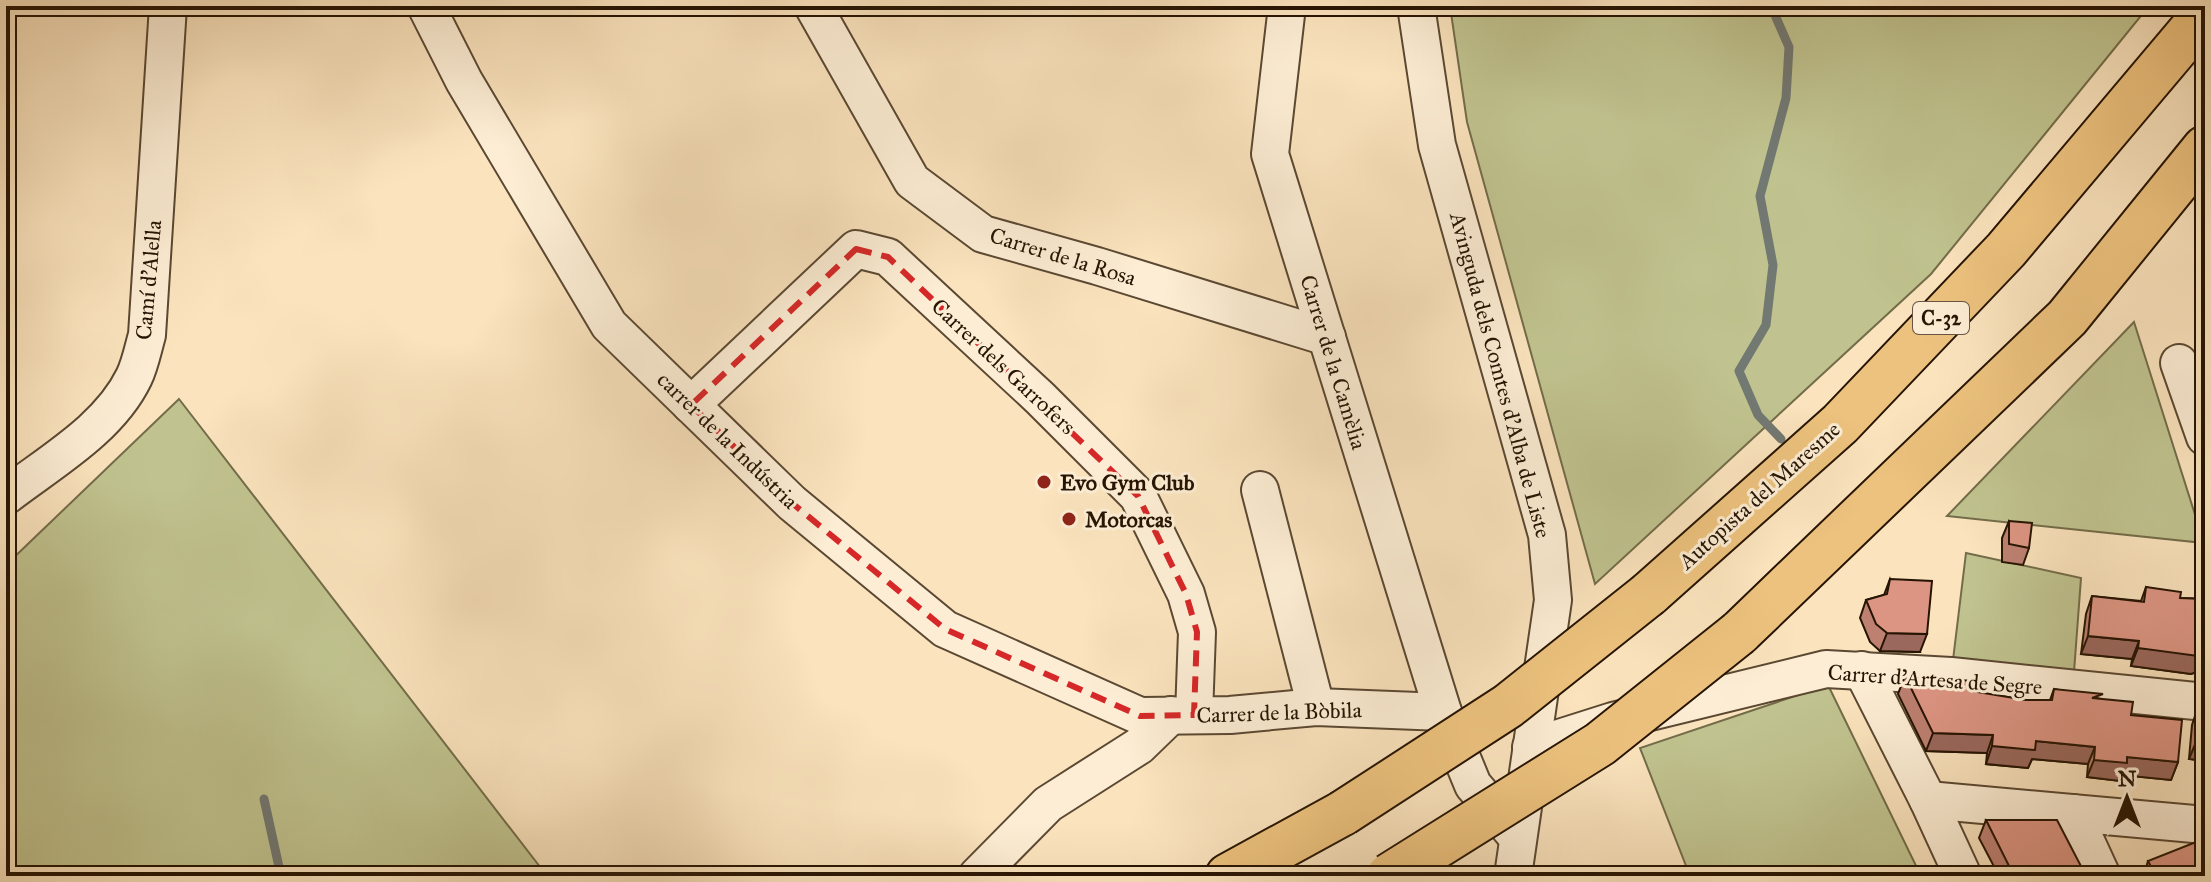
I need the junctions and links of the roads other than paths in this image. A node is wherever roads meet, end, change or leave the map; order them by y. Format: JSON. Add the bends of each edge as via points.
{"nodes":[{"id":1,"x":168,"y":6,"type":"edge"},
{"id":2,"x":426,"y":6,"type":"edge"},
{"id":3,"x":813,"y":6,"type":"edge"},
{"id":4,"x":1416,"y":6,"type":"edge"},
{"id":5,"x":1284,"y":10,"type":"edge"},
{"id":6,"x":2205,"y":14,"type":"edge"},
{"id":7,"x":2205,"y":148,"type":"edge"},
{"id":8,"x":1327,"y":337,"type":"junction"},
{"id":9,"x":2179,"y":363,"type":"dead end"},
{"id":10,"x":691,"y":405,"type":"junction"},
{"id":11,"x":2205,"y":437,"type":"edge"},
{"id":12,"x":1260,"y":490,"type":"dead end"},
{"id":13,"x":6,"y":496,"type":"edge"},
{"id":14,"x":1862,"y":670,"type":"junction"},
{"id":15,"x":2205,"y":702,"type":"edge"},
{"id":16,"x":1316,"y":707,"type":"junction"},
{"id":17,"x":1443,"y":712,"type":"junction"},
{"id":18,"x":1182,"y":715,"type":"junction"},
{"id":19,"x":1531,"y":747,"type":"junction"},
{"id":20,"x":1928,"y":800,"type":"junction"},
{"id":21,"x":2073,"y":813,"type":"junction"},
{"id":22,"x":2205,"y":825,"type":"edge"},
{"id":23,"x":1518,"y":838,"type":"junction"},
{"id":24,"x":977,"y":876,"type":"edge"},
{"id":25,"x":1228,"y":876,"type":"edge"},
{"id":26,"x":1389,"y":876,"type":"edge"},
{"id":27,"x":1513,"y":876,"type":"edge"},
{"id":28,"x":1963,"y":876,"type":"edge"},
{"id":29,"x":2102,"y":876,"type":"edge"}],
"edges":[{"from":1,"to":13,"type":"street","name":"Camí d'Alella","via":[[147,335],[134,378],[110,412]]},
{"from":2,"to":10,"type":"street","name":"carrer de la Indústria","via":[[464,81],[609,325]]},
{"from":3,"to":8,"type":"street","name":"Carrer de la Rosa","via":[[912,181],[983,234]]},
{"from":4,"to":19,"type":"street","name":"Avinguda dels Comtes d'Alba de Liste","via":[[1437,145],[1547,535],[1553,600]]},
{"from":5,"to":8,"type":"street","name":"Carrer de la Camèlia","via":[[1270,154]]},
{"from":6,"to":25,"type":"highway","name":"Autopista del Maresme","number":"C-32","bridge":true,"via":[[2006,250],[1840,424],[1649,594],[1508,706],[1343,813]]},
{"from":7,"to":26,"type":"highway","bridge":true,"via":[[2067,318],[1739,633],[1600,744]]},
{"from":8,"to":17,"type":"street","name":"Carrer de la Camèlia"},
{"from":9,"to":11,"type":"street"},
{"from":10,"to":18,"type":"street","name":"carrer de la Indústria","via":[[792,503],[945,629],[1140,716]]},
{"from":10,"to":18,"type":"street","name":"Carrer dels Garrofers","via":[[856,249],[888,257],[1138,496],[1186,594],[1197,632]]},
{"from":12,"to":16,"type":"street"},
{"from":14,"to":15,"type":"street","name":"Carrer d'Artesa de Segre"},
{"from":14,"to":19,"type":"street","name":"Carrer d'Artesa de Segre","via":[[1826,669],[1613,721]]},
{"from":14,"to":20,"type":"street"},
{"from":16,"to":17,"type":"street","name":"Carrer de la Bòbila"},
{"from":16,"to":18,"type":"street","name":"Carrer de la Bòbila"},
{"from":17,"to":23,"type":"street","via":[[1473,785]]},
{"from":18,"to":24,"type":"street","name":"Carrer de la Bòbila","via":[[1048,804]]},
{"from":19,"to":23,"type":"street","name":"Avinguda dels Comtes d'Alba de Liste"},
{"from":20,"to":21,"type":"street"},
{"from":20,"to":28,"type":"street"},
{"from":21,"to":22,"type":"street"},
{"from":21,"to":29,"type":"street"},
{"from":23,"to":27,"type":"street","name":"Avinguda dels Comtes d'Alba de Liste"}]}
